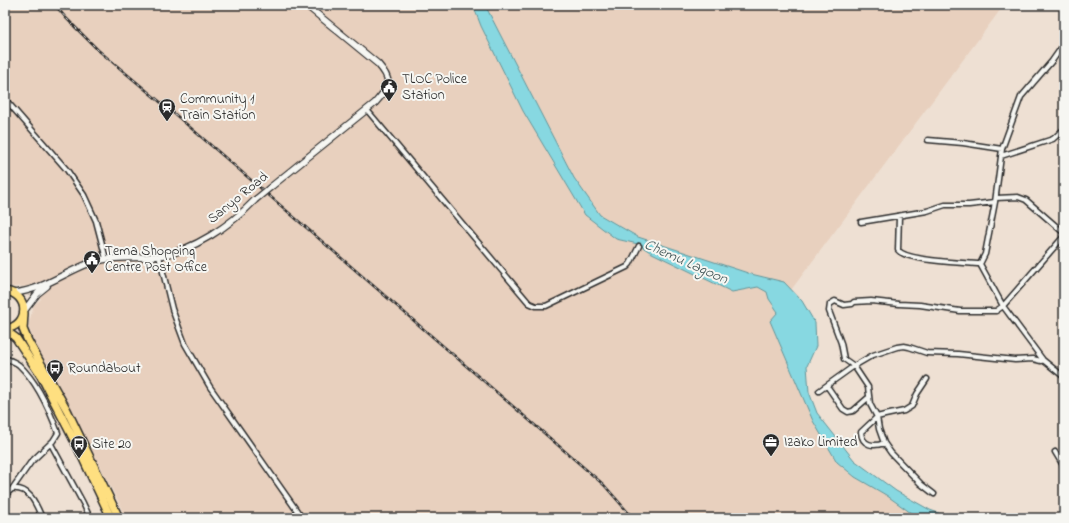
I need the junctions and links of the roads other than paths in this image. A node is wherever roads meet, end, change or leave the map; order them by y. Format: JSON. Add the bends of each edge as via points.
{"nodes":[{"id":1,"x":306,"y":5,"type":"edge"},
{"id":2,"x":1064,"y":44,"type":"edge"},
{"id":3,"x":5,"y":99,"type":"edge"},
{"id":4,"x":367,"y":110,"type":"junction"},
{"id":5,"x":1064,"y":129,"type":"edge"},
{"id":6,"x":928,"y":140,"type":"dead end"},
{"id":7,"x":1002,"y":149,"type":"junction"},
{"id":8,"x":1001,"y":156,"type":"junction"},
{"id":9,"x":995,"y":200,"type":"junction"},
{"id":10,"x":899,"y":216,"type":"junction"},
{"id":11,"x":861,"y":222,"type":"dead end"},
{"id":12,"x":1064,"y":235,"type":"edge"},
{"id":13,"x":639,"y":246,"type":"dead end"},
{"id":14,"x":159,"y":256,"type":"junction"},
{"id":15,"x":106,"y":259,"type":"junction"},
{"id":16,"x":980,"y":264,"type":"junction"},
{"id":17,"x":51,"y":282,"type":"junction"},
{"id":18,"x":5,"y":291,"type":"edge"},
{"id":19,"x":14,"y":293,"type":"junction"},
{"id":20,"x":1003,"y":306,"type":"junction"},
{"id":21,"x":24,"y":312,"type":"junction"},
{"id":22,"x":5,"y":330,"type":"edge"},
{"id":23,"x":5,"y":358,"type":"edge"},
{"id":24,"x":1043,"y":360,"type":"junction"},
{"id":25,"x":854,"y":366,"type":"junction"},
{"id":26,"x":1064,"y":377,"type":"edge"},
{"id":27,"x":927,"y":379,"type":"dead end"},
{"id":28,"x":827,"y":386,"type":"junction"},
{"id":29,"x":819,"y":391,"type":"dead end"},
{"id":30,"x":869,"y":397,"type":"junction"},
{"id":31,"x":877,"y":417,"type":"junction"},
{"id":32,"x":884,"y":443,"type":"junction"},
{"id":33,"x":51,"y":444,"type":"junction"},
{"id":34,"x":1055,"y":452,"type":"dead end"},
{"id":35,"x":1064,"y":467,"type":"edge"},
{"id":36,"x":12,"y":488,"type":"junction"},
{"id":37,"x":934,"y":494,"type":"dead end"},
{"id":38,"x":5,"y":495,"type":"edge"},
{"id":39,"x":42,"y":518,"type":"edge"},
{"id":40,"x":90,"y":518,"type":"edge"},
{"id":41,"x":111,"y":518,"type":"edge"},
{"id":42,"x":119,"y":518,"type":"edge"},
{"id":43,"x":302,"y":518,"type":"edge"}],
"edges":[{"from":1,"to":4,"type":"street","name":"Sanyo Road","via":[[386,73],[388,78],[385,92]]},
{"from":2,"to":7,"type":"street","via":[[1021,97]]},
{"from":3,"to":15,"type":"street","via":[[67,170],[84,195],[96,221]]},
{"from":4,"to":13,"type":"street","via":[[529,304],[546,306],[627,267]]},
{"from":4,"to":14,"type":"street","name":"Sanyo Road","bridge":true,"via":[[217,231],[184,249]]},
{"from":5,"to":8,"type":"street","via":[[1053,139]]},
{"from":6,"to":7,"type":"street"},
{"from":7,"to":8,"type":"street"},
{"from":8,"to":9,"type":"street"},
{"from":9,"to":10,"type":"street","via":[[969,205],[945,205]]},
{"from":9,"to":12,"type":"street","via":[[1018,197],[1026,200]]},
{"from":9,"to":16,"type":"street","via":[[985,254]]},
{"from":10,"to":11,"type":"street"},
{"from":10,"to":16,"type":"street","via":[[898,250],[901,253],[920,259]]},
{"from":12,"to":20,"type":"street"},
{"from":14,"to":15,"type":"street","name":"Sanyo Road"},
{"from":14,"to":43,"type":"street","via":[[172,309],[186,344],[210,387]]},
{"from":15,"to":17,"type":"street","name":"Sanyo Road","via":[[77,268]]},
{"from":16,"to":20,"type":"street"},
{"from":17,"to":19,"type":"street","name":"Sanyo Road","via":[[34,290]]},
{"from":17,"to":21,"type":"street","name":"Sanyo Road","via":[[37,294]]},
{"from":18,"to":19,"type":"highway"},
{"from":19,"to":21,"type":"highway","via":[[22,302]]},
{"from":20,"to":24,"type":"street"},
{"from":20,"to":25,"type":"street","via":[[996,311],[960,311],[871,301],[844,305],[835,301],[830,304],[829,311],[844,359]]},
{"from":21,"to":22,"type":"highway","via":[[17,325]]},
{"from":21,"to":42,"type":"highway","via":[[23,329],[28,341],[67,410]]},
{"from":22,"to":41,"type":"highway","via":[[16,338],[41,376]]},
{"from":23,"to":33,"type":"street","via":[[20,366],[29,376],[51,415],[58,433]]},
{"from":24,"to":25,"type":"street","via":[[1041,362],[1033,359],[1014,360],[927,353],[904,346],[873,355]]},
{"from":24,"to":26,"type":"street"},
{"from":25,"to":28,"type":"street"},
{"from":25,"to":30,"type":"street","via":[[868,387]]},
{"from":27,"to":31,"type":"street","via":[[912,406],[904,411]]},
{"from":28,"to":29,"type":"street"},
{"from":28,"to":30,"type":"street","via":[[848,412],[853,411]]},
{"from":30,"to":31,"type":"street"},
{"from":31,"to":32,"type":"street"},
{"from":31,"to":32,"type":"street","via":[[861,435],[871,446]]},
{"from":32,"to":37,"type":"street","via":[[921,484]]},
{"from":33,"to":36,"type":"street","via":[[31,462]]},
{"from":33,"to":40,"type":"street"},
{"from":34,"to":35,"type":"street"},
{"from":36,"to":38,"type":"street"},
{"from":36,"to":39,"type":"street","via":[[24,490],[34,499]]}]}
